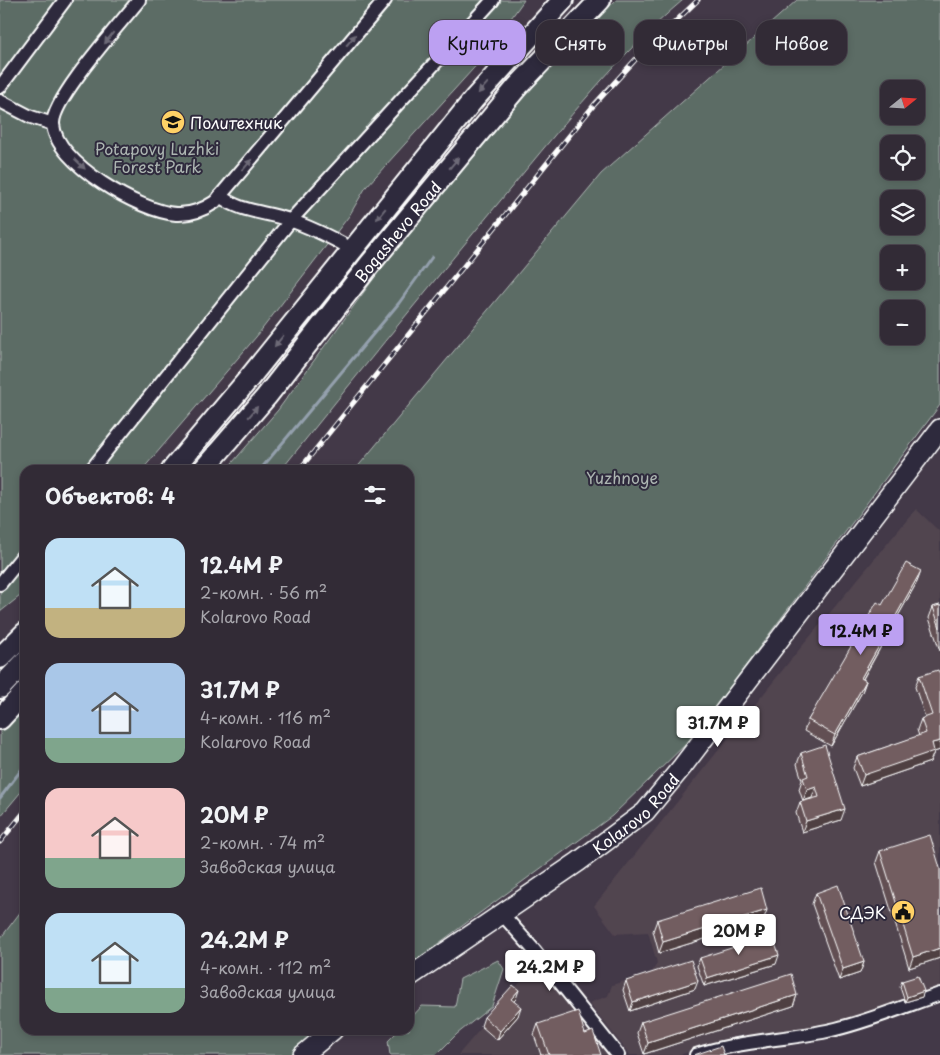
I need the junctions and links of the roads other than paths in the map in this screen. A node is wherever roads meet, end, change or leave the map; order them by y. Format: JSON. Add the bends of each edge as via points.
{"nodes":[{"id":1,"x":65,"y":0,"type":"edge"},
{"id":2,"x":139,"y":0,"type":"edge"},
{"id":3,"x":385,"y":0,"type":"edge"},
{"id":4,"x":493,"y":0,"type":"edge"},
{"id":5,"x":563,"y":0,"type":"edge"},
{"id":6,"x":600,"y":0,"type":"edge"},
{"id":7,"x":0,"y":87,"type":"edge"},
{"id":8,"x":0,"y":101,"type":"edge"},
{"id":9,"x":53,"y":124,"type":"junction"},
{"id":10,"x":220,"y":196,"type":"junction"},
{"id":11,"x":290,"y":220,"type":"junction"},
{"id":12,"x":352,"y":249,"type":"junction"},
{"id":13,"x":940,"y":430,"type":"edge"},
{"id":14,"x":222,"y":450,"type":"junction"},
{"id":15,"x":95,"y":465,"type":"edge"},
{"id":16,"x":176,"y":465,"type":"edge"},
{"id":17,"x":208,"y":465,"type":"edge"},
{"id":18,"x":212,"y":465,"type":"edge"},
{"id":19,"x":20,"y":559,"type":"edge"},
{"id":20,"x":0,"y":584,"type":"edge"},
{"id":21,"x":20,"y":638,"type":"edge"},
{"id":22,"x":0,"y":658,"type":"edge"},
{"id":23,"x":20,"y":667,"type":"edge"},
{"id":24,"x":0,"y":688,"type":"edge"},
{"id":25,"x":20,"y":697,"type":"edge"},
{"id":26,"x":0,"y":719,"type":"edge"},
{"id":27,"x":502,"y":914,"type":"junction"},
{"id":28,"x":414,"y":974,"type":"edge"},
{"id":29,"x":940,"y":994,"type":"edge"},
{"id":30,"x":327,"y":1035,"type":"edge"},
{"id":31,"x":303,"y":1055,"type":"edge"},
{"id":32,"x":618,"y":1055,"type":"edge"},
{"id":33,"x":696,"y":1055,"type":"edge"}],
"edges":[{"from":1,"to":7,"type":"street"},
{"from":2,"to":9,"type":"street","one_way":true,"via":[[64,96]]},
{"from":10,"to":3,"type":"street","one_way":true},
{"from":4,"to":11,"type":"street"},
{"from":5,"to":12,"type":"main road","name":"Bogashevo Road","one_way":true,"via":[[474,99]]},
{"from":14,"to":6,"type":"main road","name":"Bogashevo Road","one_way":true,"via":[[511,94]]},
{"from":8,"to":9,"type":"street","via":[[31,118]]},
{"from":9,"to":10,"type":"street","one_way":true,"via":[[61,144],[83,167],[110,189],[133,202],[178,215],[202,210]]},
{"from":10,"to":11,"type":"street","via":[[234,207]]},
{"from":11,"to":12,"type":"street"},
{"from":11,"to":15,"type":"street"},
{"from":12,"to":16,"type":"main road","name":"Bogashevo Road","one_way":true},
{"from":13,"to":27,"type":"main road","name":"Kolarovo Road","via":[[645,812]]},
{"from":14,"to":17,"type":"main road","name":"Bogashevo Road"},
{"from":14,"to":18,"type":"main road"},
{"from":19,"to":20,"type":"street"},
{"from":21,"to":22,"type":"main road"},
{"from":23,"to":24,"type":"main road"},
{"from":25,"to":26,"type":"main road"},
{"from":27,"to":28,"type":"main road","name":"Kolarovo Road"},
{"from":27,"to":32,"type":"street"},
{"from":29,"to":33,"type":"street","via":[[830,1031],[724,1046]]},
{"from":30,"to":31,"type":"main road"}]}
